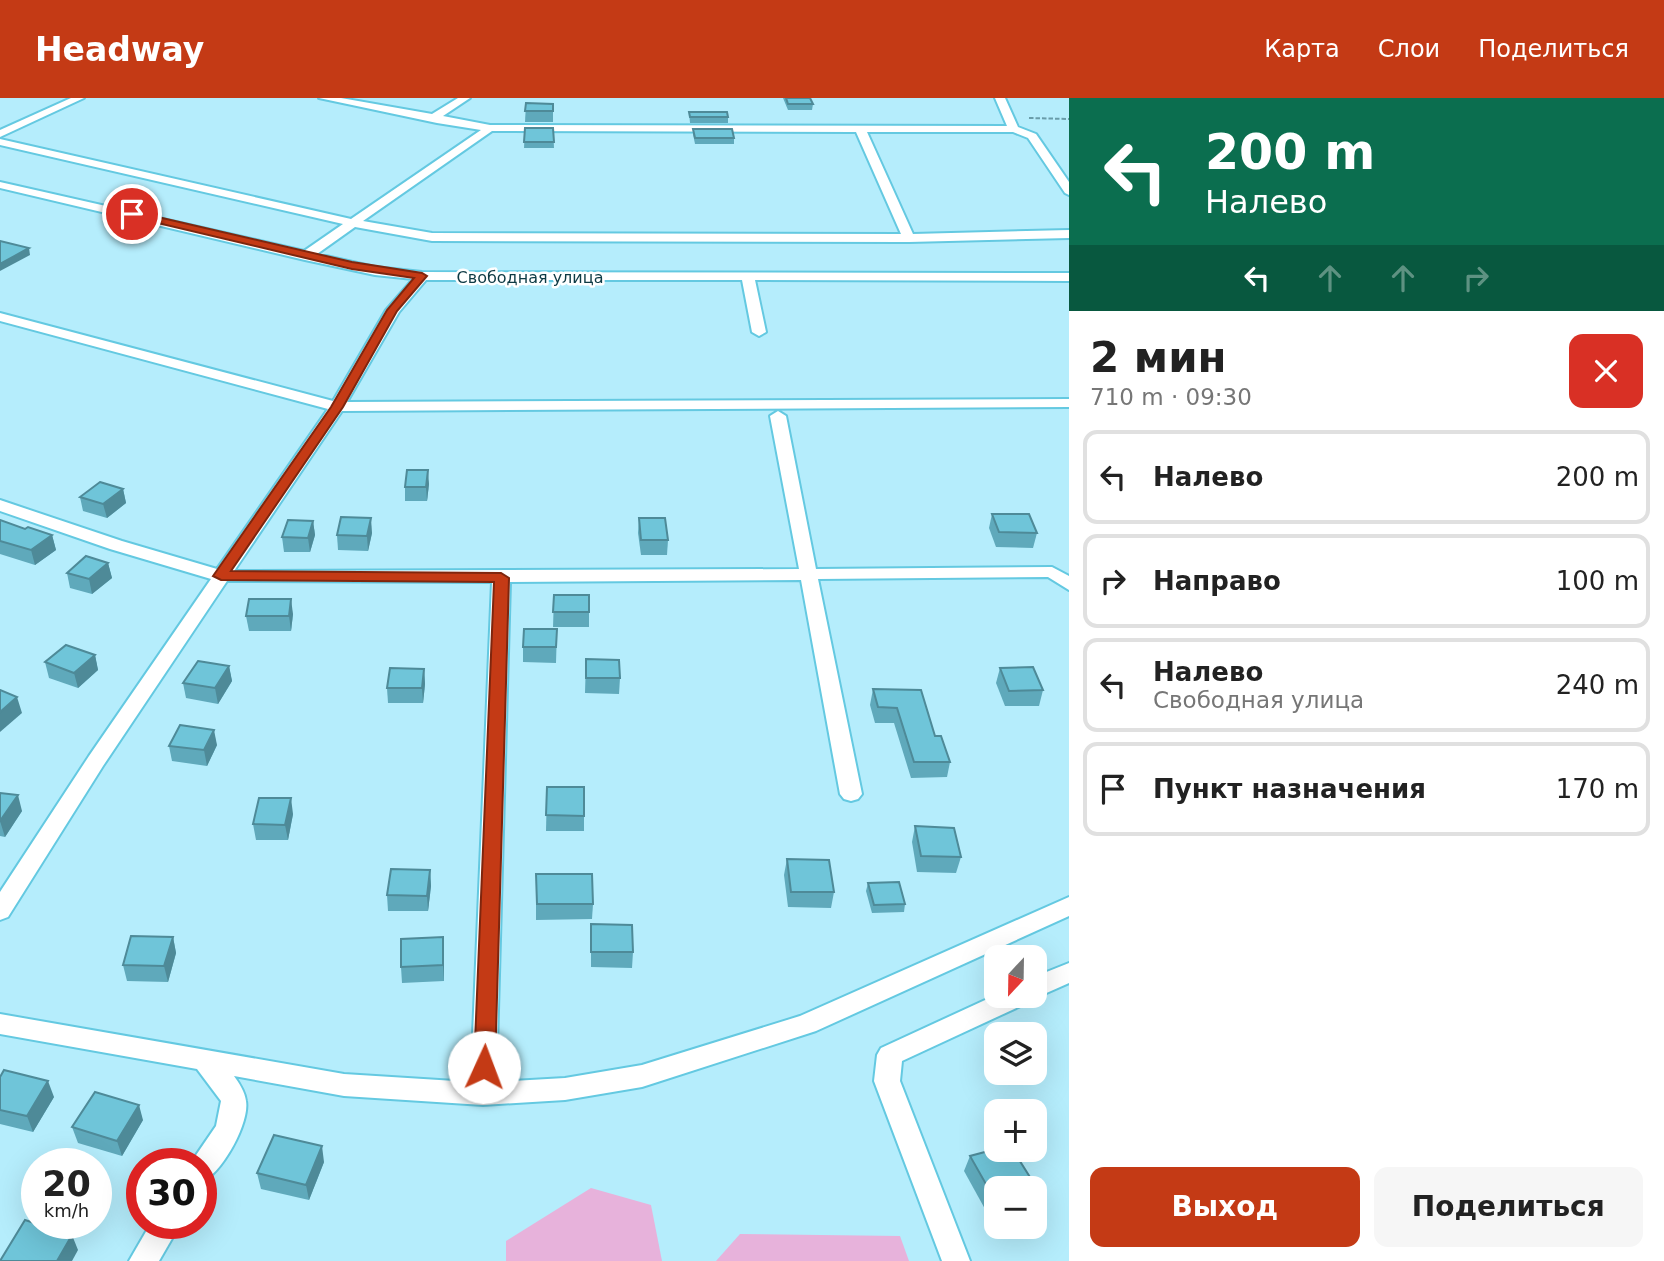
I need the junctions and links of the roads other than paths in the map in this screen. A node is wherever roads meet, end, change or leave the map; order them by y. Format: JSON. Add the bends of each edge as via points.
{"nodes":[{"id":1,"x":79,"y":98,"type":"edge"},
{"id":2,"x":324,"y":98,"type":"edge"},
{"id":3,"x":465,"y":98,"type":"edge"},
{"id":4,"x":1000,"y":98,"type":"edge"},
{"id":5,"x":432,"y":119,"type":"junction"},
{"id":6,"x":1012,"y":124,"type":"junction"},
{"id":7,"x":490,"y":128,"type":"junction"},
{"id":8,"x":861,"y":131,"type":"junction"},
{"id":9,"x":0,"y":134,"type":"edge"},
{"id":10,"x":0,"y":142,"type":"edge"},
{"id":11,"x":0,"y":185,"type":"edge"},
{"id":12,"x":1069,"y":191,"type":"edge"},
{"id":13,"x":353,"y":223,"type":"junction"},
{"id":14,"x":1069,"y":234,"type":"edge"},
{"id":15,"x":909,"y":238,"type":"junction"},
{"id":16,"x":305,"y":256,"type":"junction"},
{"id":17,"x":422,"y":276,"type":"junction"},
{"id":18,"x":748,"y":278,"type":"junction"},
{"id":19,"x":1069,"y":278,"type":"edge"},
{"id":20,"x":0,"y":317,"type":"edge"},
{"id":21,"x":759,"y":332,"type":"dead end"},
{"id":22,"x":1069,"y":403,"type":"edge"},
{"id":23,"x":337,"y":407,"type":"junction"},
{"id":24,"x":778,"y":416,"type":"dead end"},
{"id":25,"x":0,"y":506,"type":"edge"},
{"id":26,"x":221,"y":576,"type":"junction"},
{"id":27,"x":809,"y":576,"type":"junction"},
{"id":28,"x":501,"y":578,"type":"junction"},
{"id":29,"x":1069,"y":585,"type":"edge"},
{"id":30,"x":851,"y":794,"type":"dead end"},
{"id":31,"x":1069,"y":906,"type":"edge"},
{"id":32,"x":0,"y":911,"type":"edge"},
{"id":33,"x":1069,"y":972,"type":"edge"},
{"id":34,"x":1047,"y":982,"type":"edge"},
{"id":35,"x":992,"y":1008,"type":"edge"},
{"id":36,"x":0,"y":1024,"type":"edge"},
{"id":37,"x":205,"y":1061,"type":"junction"},
{"id":38,"x":483,"y":1094,"type":"junction"},
{"id":39,"x":215,"y":1148,"type":"edge"},
{"id":40,"x":157,"y":1239,"type":"edge"},
{"id":41,"x":143,"y":1261,"type":"edge"},
{"id":42,"x":956,"y":1261,"type":"edge"}],
"edges":[{"from":1,"to":9,"type":"street"},
{"from":2,"to":5,"type":"street"},
{"from":3,"to":5,"type":"street"},
{"from":4,"to":6,"type":"street"},
{"from":5,"to":7,"type":"street"},
{"from":6,"to":8,"type":"street"},
{"from":6,"to":12,"type":"street","via":[[1032,136]]},
{"from":7,"to":8,"type":"street"},
{"from":7,"to":13,"type":"street"},
{"from":8,"to":15,"type":"street"},
{"from":10,"to":13,"type":"street"},
{"from":11,"to":16,"type":"street","name":"Свободная улица"},
{"from":13,"to":15,"type":"street","via":[[432,237]]},
{"from":13,"to":16,"type":"street"},
{"from":14,"to":15,"type":"street"},
{"from":16,"to":17,"type":"street","name":"Свободная улица"},
{"from":17,"to":18,"type":"street","name":"Свободная улица"},
{"from":17,"to":23,"type":"street","via":[[393,310]]},
{"from":18,"to":19,"type":"street","name":"Свободная улица"},
{"from":18,"to":21,"type":"street"},
{"from":20,"to":23,"type":"street"},
{"from":22,"to":23,"type":"street"},
{"from":23,"to":26,"type":"street"},
{"from":24,"to":27,"type":"street"},
{"from":25,"to":26,"type":"street"},
{"from":26,"to":28,"type":"street"},
{"from":26,"to":32,"type":"street"},
{"from":27,"to":28,"type":"street"},
{"from":27,"to":29,"type":"street","via":[[1052,572]]},
{"from":27,"to":30,"type":"street"},
{"from":28,"to":38,"type":"street"},
{"from":31,"to":38,"type":"street","via":[[807,1024],[642,1076],[565,1089]]},
{"from":33,"to":34,"type":"street"},
{"from":35,"to":42,"type":"street","via":[[890,1055],[887,1081]]},
{"from":36,"to":37,"type":"street"},
{"from":37,"to":38,"type":"street","via":[[344,1085]]},
{"from":37,"to":39,"type":"street","via":[[232,1093],[228,1128]]},
{"from":40,"to":41,"type":"street"}]}
